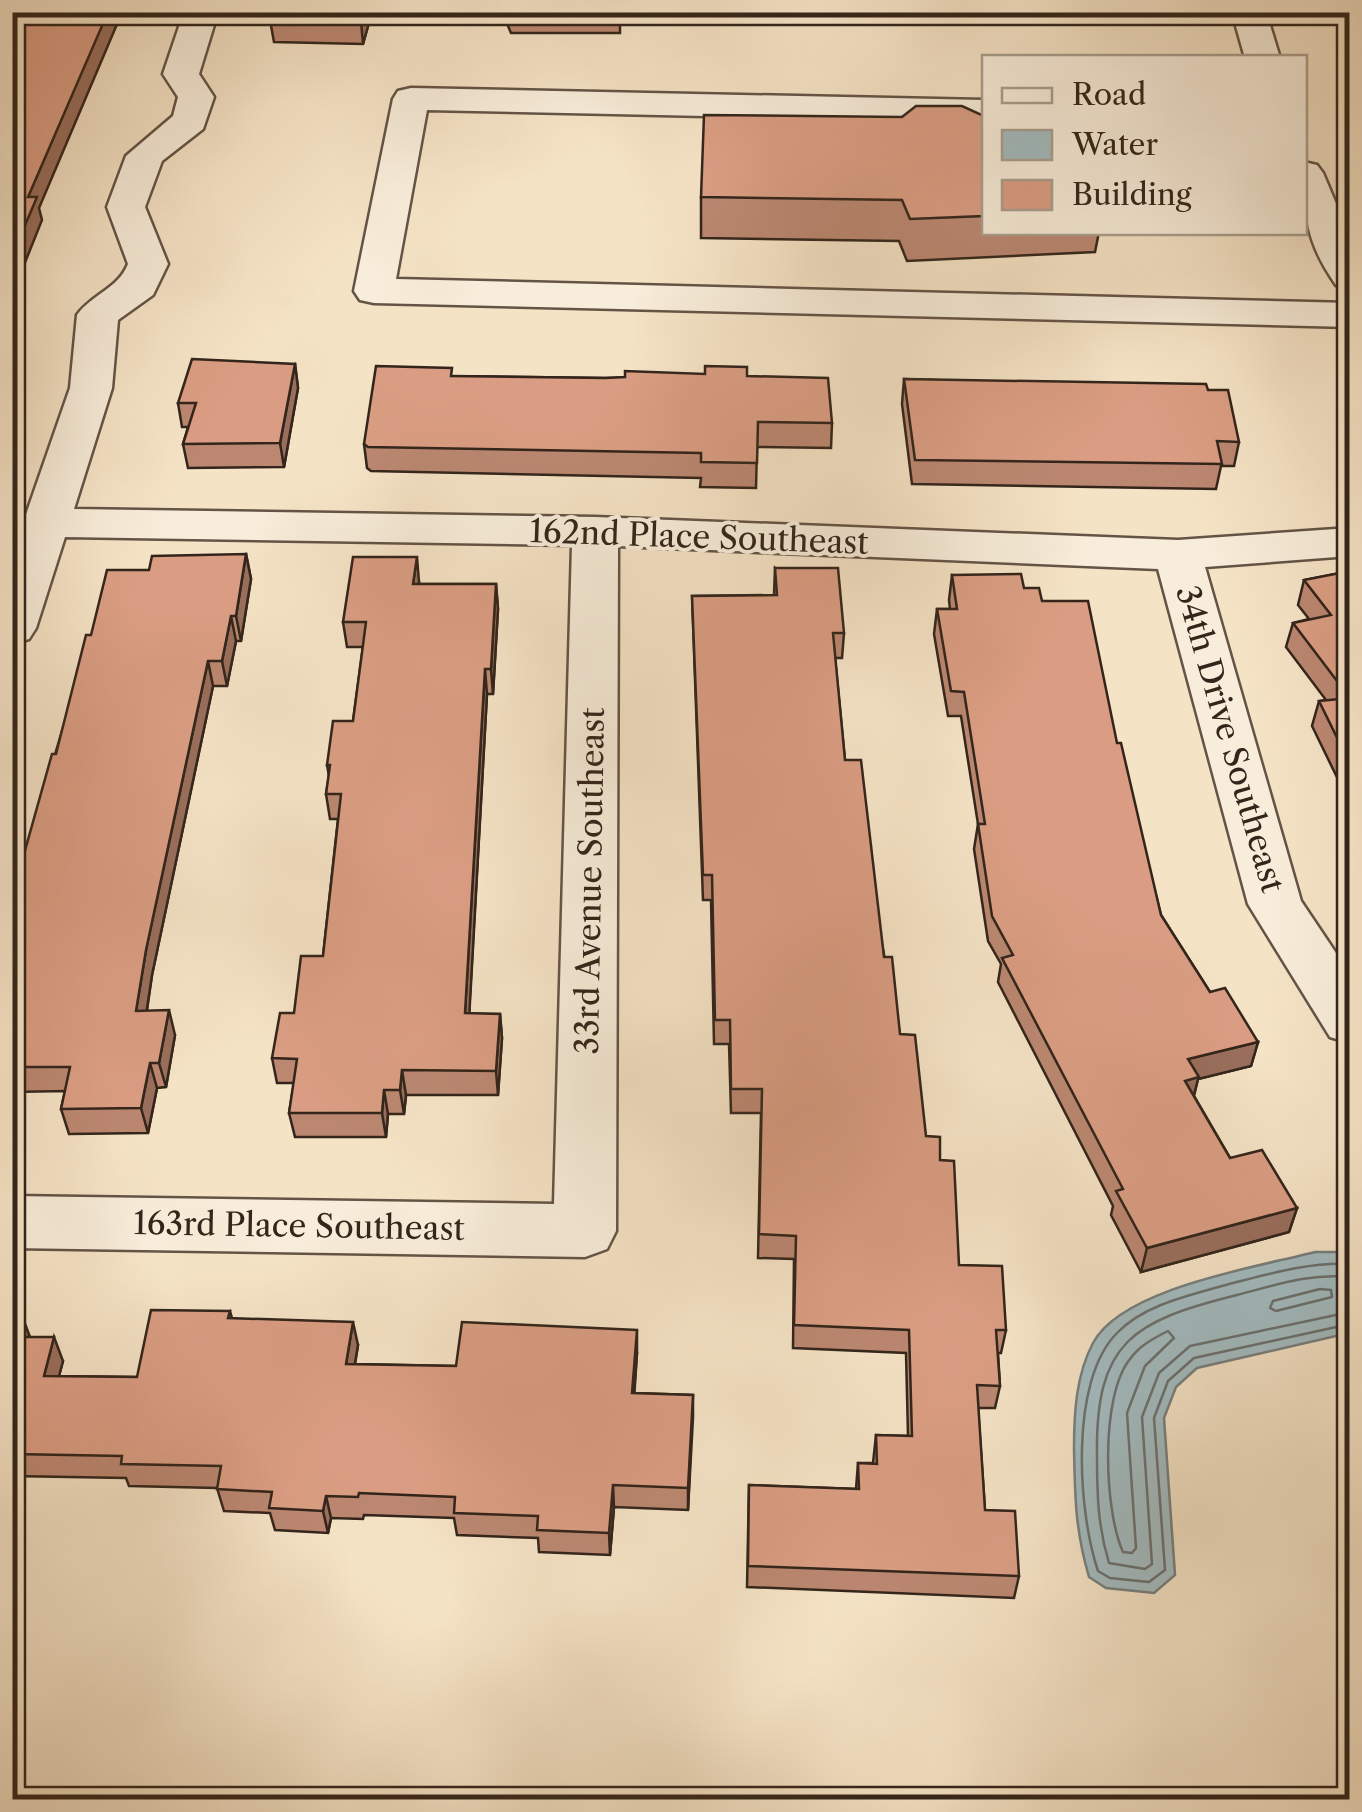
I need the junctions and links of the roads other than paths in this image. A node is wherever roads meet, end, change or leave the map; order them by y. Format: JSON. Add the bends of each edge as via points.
{"nodes":[{"id":1,"x":201,"y":12,"type":"edge"},
{"id":2,"x":1249,"y":12,"type":"edge"},
{"id":3,"x":1262,"y":55,"type":"edge"},
{"id":4,"x":982,"y":111,"type":"edge"},
{"id":5,"x":1307,"y":180,"type":"edge"},
{"id":6,"x":1350,"y":276,"type":"edge"},
{"id":7,"x":1350,"y":316,"type":"edge"},
{"id":8,"x":47,"y":523,"type":"junction"},
{"id":9,"x":595,"y":532,"type":"junction"},
{"id":10,"x":1350,"y":542,"type":"edge"},
{"id":11,"x":1178,"y":556,"type":"junction"},
{"id":12,"x":12,"y":628,"type":"edge"},
{"id":13,"x":1350,"y":1021,"type":"edge"},
{"id":14,"x":12,"y":1222,"type":"edge"},
{"id":15,"x":585,"y":1231,"type":"joint"}],
"edges":[{"from":1,"to":8,"type":"street","via":[[182,74],[196,97],[190,121],[145,156],[126,207],[148,264],[138,286],[98,315],[90,388]]},
{"from":2,"to":3,"type":"street"},
{"from":4,"to":7,"type":"street","via":[[412,100],[374,291]]},
{"from":5,"to":6,"type":"street"},
{"from":8,"to":9,"type":"street","name":"162nd Place Southeast"},
{"from":8,"to":12,"type":"street"},
{"from":9,"to":11,"type":"street","name":"162nd Place Southeast"},
{"from":9,"to":15,"type":"street","name":"33rd Avenue Southeast"},
{"from":10,"to":11,"type":"street","name":"162nd Place Southeast"},
{"from":11,"to":13,"type":"street","name":"34th Drive Southeast","via":[[1275,904]]},
{"from":14,"to":15,"type":"street","name":"163rd Place Southeast"}]}
